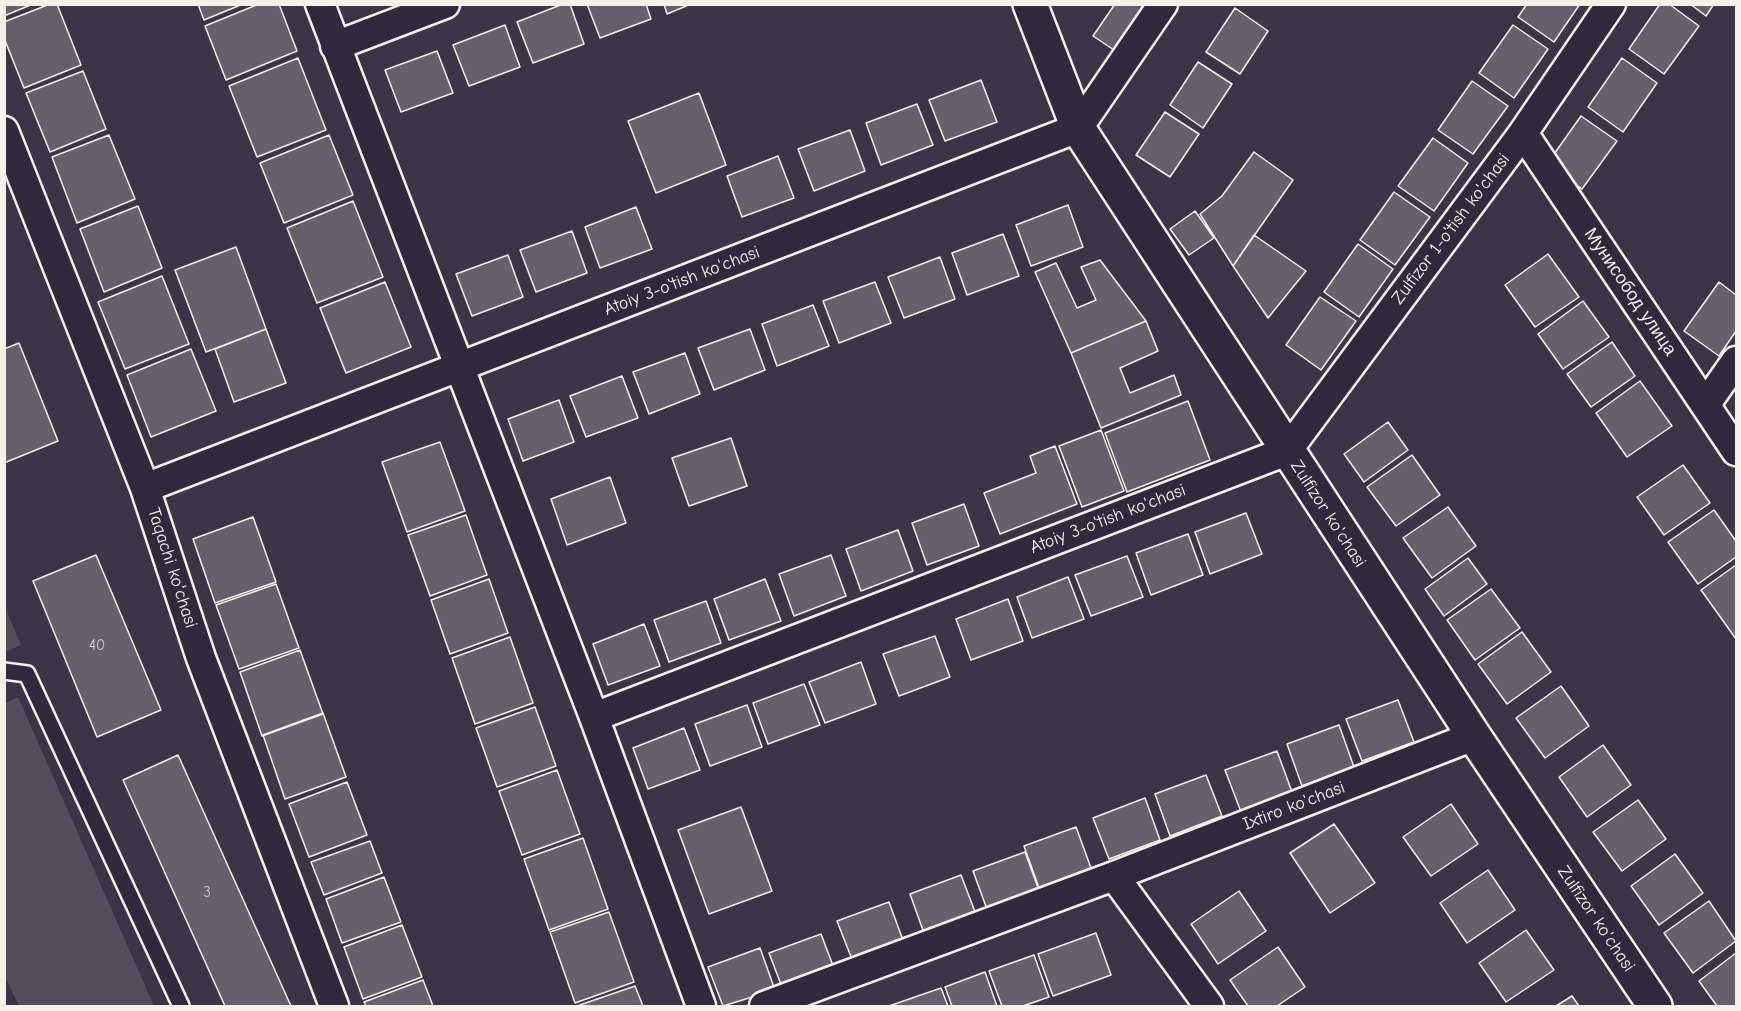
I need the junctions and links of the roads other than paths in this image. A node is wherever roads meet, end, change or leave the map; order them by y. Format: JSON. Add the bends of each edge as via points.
{"nodes":[{"id":1,"x":320,"y":4,"type":"edge"},
{"id":2,"x":445,"y":4,"type":"edge"},
{"id":3,"x":1030,"y":4,"type":"edge"},
{"id":4,"x":1163,"y":4,"type":"edge"},
{"id":5,"x":1611,"y":4,"type":"edge"},
{"id":6,"x":335,"y":46,"type":"junction"},
{"id":7,"x":1078,"y":128,"type":"junction"},
{"id":8,"x":4,"y":132,"type":"edge"},
{"id":9,"x":1522,"y":133,"type":"junction"},
{"id":10,"x":1737,"y":361,"type":"edge"},
{"id":11,"x":459,"y":367,"type":"junction"},
{"id":12,"x":1706,"y":404,"type":"junction"},
{"id":13,"x":1287,"y":451,"type":"junction"},
{"id":14,"x":1737,"y":452,"type":"edge"},
{"id":15,"x":146,"y":488,"type":"junction"},
{"id":16,"x":4,"y":670,"type":"edge"},
{"id":17,"x":594,"y":717,"type":"junction"},
{"id":18,"x":1474,"y":736,"type":"junction"},
{"id":19,"x":1114,"y":876,"type":"junction"},
{"id":20,"x":181,"y":1006,"type":"edge"},
{"id":21,"x":334,"y":1006,"type":"edge"},
{"id":22,"x":700,"y":1006,"type":"edge"},
{"id":23,"x":764,"y":1006,"type":"edge"},
{"id":24,"x":1209,"y":1006,"type":"edge"},
{"id":25,"x":1655,"y":1006,"type":"edge"}],
"edges":[{"from":1,"to":6,"type":"street"},
{"from":2,"to":6,"type":"street"},
{"from":3,"to":7,"type":"street","name":"Zulfizor ko'chasi"},
{"from":4,"to":7,"type":"street"},
{"from":5,"to":9,"type":"street","name":"Zulfizor 1-o'tish ko'chasi"},
{"from":6,"to":11,"type":"street"},
{"from":7,"to":11,"type":"street","name":"Atoiy 3-o'tish ko'chasi"},
{"from":7,"to":13,"type":"street","name":"Zulfizor ko'chasi"},
{"from":8,"to":15,"type":"street","name":"Taqachi koʻchasi"},
{"from":9,"to":12,"type":"street","name":"Мунисобод улица"},
{"from":9,"to":13,"type":"street","name":"Zulfizor 1-o'tish ko'chasi"},
{"from":10,"to":12,"type":"street"},
{"from":11,"to":15,"type":"street","name":"Atoiy 3-o'tish ko'chasi"},
{"from":11,"to":17,"type":"street"},
{"from":12,"to":14,"type":"street","name":"Мунисобод улица"},
{"from":13,"to":17,"type":"street","name":"Atoiy 3-o'tish ko'chasi"},
{"from":13,"to":18,"type":"street","name":"Zulfizor ko'chasi"},
{"from":15,"to":21,"type":"street","name":"Taqachi koʻchasi","via":[[201,658]]},
{"from":16,"to":20,"type":"lane","via":[[27,674]]},
{"from":17,"to":22,"type":"street"},
{"from":18,"to":19,"type":"street","name":"Ixtiro ko'chasi"},
{"from":18,"to":25,"type":"street","name":"Zulfizor ko'chasi"},
{"from":19,"to":23,"type":"street","name":"Ixtiro ko'chasi"},
{"from":19,"to":24,"type":"street"}]}
